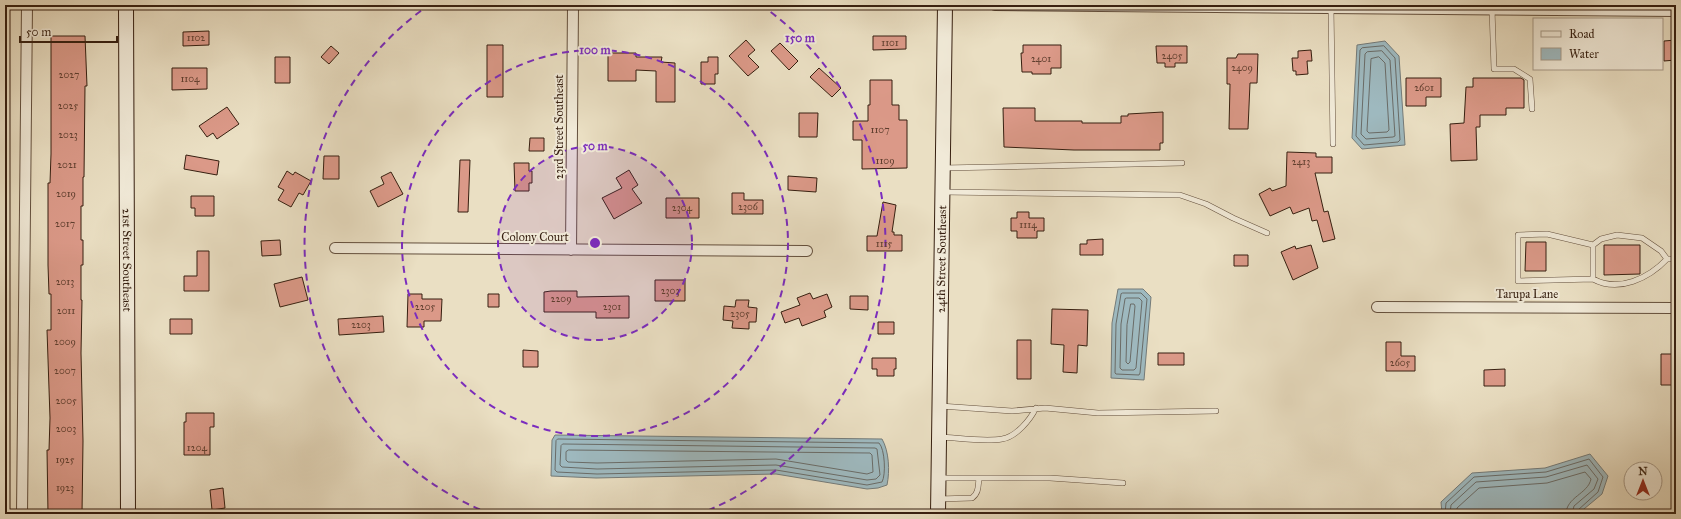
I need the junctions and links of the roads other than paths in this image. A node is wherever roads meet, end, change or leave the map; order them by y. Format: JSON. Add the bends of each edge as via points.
{"nodes":[{"id":1,"x":27,"y":5,"type":"edge"},
{"id":2,"x":126,"y":5,"type":"edge"},
{"id":3,"x":573,"y":5,"type":"edge"},
{"id":4,"x":944,"y":5,"type":"edge"},
{"id":5,"x":995,"y":5,"type":"edge"},
{"id":6,"x":1533,"y":7,"type":"edge"},
{"id":7,"x":1330,"y":8,"type":"junction"},
{"id":8,"x":1492,"y":10,"type":"junction"},
{"id":9,"x":1676,"y":11,"type":"edge"},
{"id":10,"x":1532,"y":109,"type":"dead end"},
{"id":11,"x":1333,"y":144,"type":"dead end"},
{"id":12,"x":1182,"y":163,"type":"dead end"},
{"id":13,"x":942,"y":168,"type":"junction"},
{"id":14,"x":942,"y":192,"type":"junction"},
{"id":15,"x":1267,"y":233,"type":"dead end"},
{"id":16,"x":1593,"y":245,"type":"junction"},
{"id":17,"x":335,"y":248,"type":"dead end"},
{"id":18,"x":571,"y":250,"type":"junction"},
{"id":19,"x":807,"y":252,"type":"dead end"},
{"id":20,"x":1667,"y":259,"type":"junction"},
{"id":21,"x":1676,"y":259,"type":"edge"},
{"id":22,"x":1593,"y":279,"type":"junction"},
{"id":23,"x":1377,"y":307,"type":"dead end"},
{"id":24,"x":1676,"y":308,"type":"edge"},
{"id":25,"x":939,"y":406,"type":"junction"},
{"id":26,"x":1036,"y":408,"type":"junction"},
{"id":27,"x":1216,"y":412,"type":"dead end"},
{"id":28,"x":939,"y":436,"type":"junction"},
{"id":29,"x":938,"y":478,"type":"junction"},
{"id":30,"x":979,"y":478,"type":"junction"},
{"id":31,"x":1123,"y":483,"type":"dead end"},
{"id":32,"x":938,"y":499,"type":"junction"},
{"id":33,"x":22,"y":514,"type":"edge"},
{"id":34,"x":128,"y":514,"type":"edge"},
{"id":35,"x":938,"y":514,"type":"edge"}],
"edges":[{"from":1,"to":33,"type":"street"},
{"from":2,"to":34,"type":"street","name":"21st Street Southeast"},
{"from":3,"to":18,"type":"street","name":"23rd Street Southeast"},
{"from":4,"to":13,"type":"street","name":"24th Street Southeast"},
{"from":5,"to":7,"type":"street"},
{"from":6,"to":8,"type":"street"},
{"from":6,"to":9,"type":"street"},
{"from":7,"to":8,"type":"street"},
{"from":7,"to":11,"type":"lane"},
{"from":8,"to":10,"type":"lane","via":[[1494,69],[1514,69],[1530,79]]},
{"from":12,"to":13,"type":"lane"},
{"from":13,"to":14,"type":"street","name":"24th Street Southeast"},
{"from":14,"to":15,"type":"lane","via":[[1180,195],[1206,204]]},
{"from":14,"to":25,"type":"street","name":"24th Street Southeast"},
{"from":16,"to":20,"type":"lane","via":[[1601,239],[1617,235],[1642,238]]},
{"from":16,"to":22,"type":"lane"},
{"from":16,"to":22,"type":"lane","via":[[1547,234],[1518,235],[1518,281]]},
{"from":17,"to":18,"type":"street","name":"Colony Court"},
{"from":18,"to":19,"type":"street","name":"Colony Court"},
{"from":20,"to":21,"type":"lane"},
{"from":20,"to":22,"type":"lane","via":[[1642,279],[1601,283]]},
{"from":23,"to":24,"type":"street","name":"Tarupa Lane"},
{"from":25,"to":26,"type":"lane","via":[[992,411]]},
{"from":25,"to":28,"type":"street","name":"24th Street Southeast"},
{"from":26,"to":27,"type":"lane","via":[[1098,413]]},
{"from":26,"to":28,"type":"lane","via":[[1031,418],[1015,433],[1003,439]]},
{"from":28,"to":29,"type":"street","name":"24th Street Southeast"},
{"from":29,"to":30,"type":"lane"},
{"from":29,"to":32,"type":"street","name":"24th Street Southeast"},
{"from":30,"to":31,"type":"lane","via":[[1050,478]]},
{"from":30,"to":32,"type":"lane","via":[[978,490],[972,498]]},
{"from":32,"to":35,"type":"street","name":"24th Street Southeast"}]}
